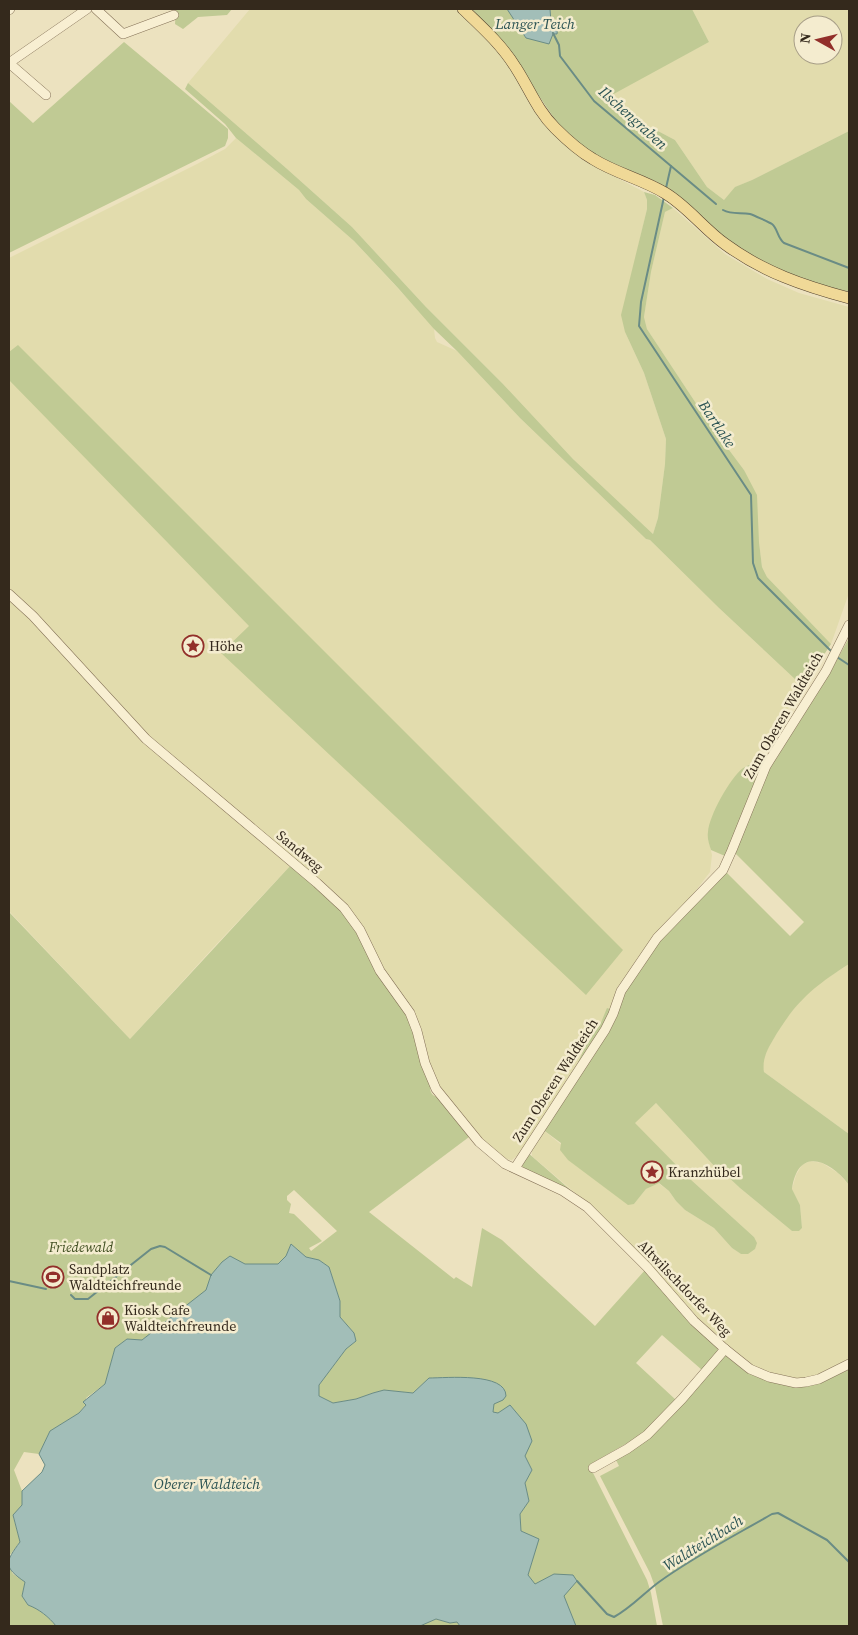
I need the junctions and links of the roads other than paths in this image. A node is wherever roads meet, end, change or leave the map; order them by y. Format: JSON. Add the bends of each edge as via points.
{"nodes":[{"id":1,"x":87,"y":9,"type":"edge"},
{"id":2,"x":96,"y":9,"type":"edge"},
{"id":3,"x":463,"y":9,"type":"edge"},
{"id":4,"x":174,"y":15,"type":"dead end"},
{"id":5,"x":9,"y":63,"type":"edge"},
{"id":6,"x":46,"y":95,"type":"dead end"},
{"id":7,"x":849,"y":298,"type":"edge"},
{"id":8,"x":9,"y":594,"type":"edge"},
{"id":9,"x":849,"y":625,"type":"edge"},
{"id":10,"x":515,"y":1168,"type":"junction"},
{"id":11,"x":725,"y":1349,"type":"junction"},
{"id":12,"x":849,"y":1364,"type":"edge"},
{"id":13,"x":593,"y":1468,"type":"dead end"}],
"edges":[{"from":1,"to":5,"type":"street"},
{"from":2,"to":4,"type":"street","via":[[123,34]]},
{"from":3,"to":7,"type":"main road","via":[[500,46],[534,102],[555,129],[593,159],[664,192],[725,245],[760,267],[788,280]]},
{"from":5,"to":6,"type":"street"},
{"from":8,"to":10,"type":"street","name":"Sandweg","via":[[146,739],[344,908],[360,930],[380,970],[410,1013],[436,1089],[479,1142],[505,1164]]},
{"from":9,"to":10,"type":"street","name":"Zum Oberen Waldteich","via":[[812,694],[766,766],[723,870],[657,938],[621,991],[605,1030]]},
{"from":10,"to":11,"type":"street","name":"Altwilschdorfer Weg","via":[[563,1191],[586,1207],[647,1267],[694,1321]]},
{"from":11,"to":12,"type":"street","name":"Altwilschdorfer Weg","via":[[750,1369],[796,1383],[819,1379]]},
{"from":11,"to":13,"type":"street","via":[[647,1435]]}]}
